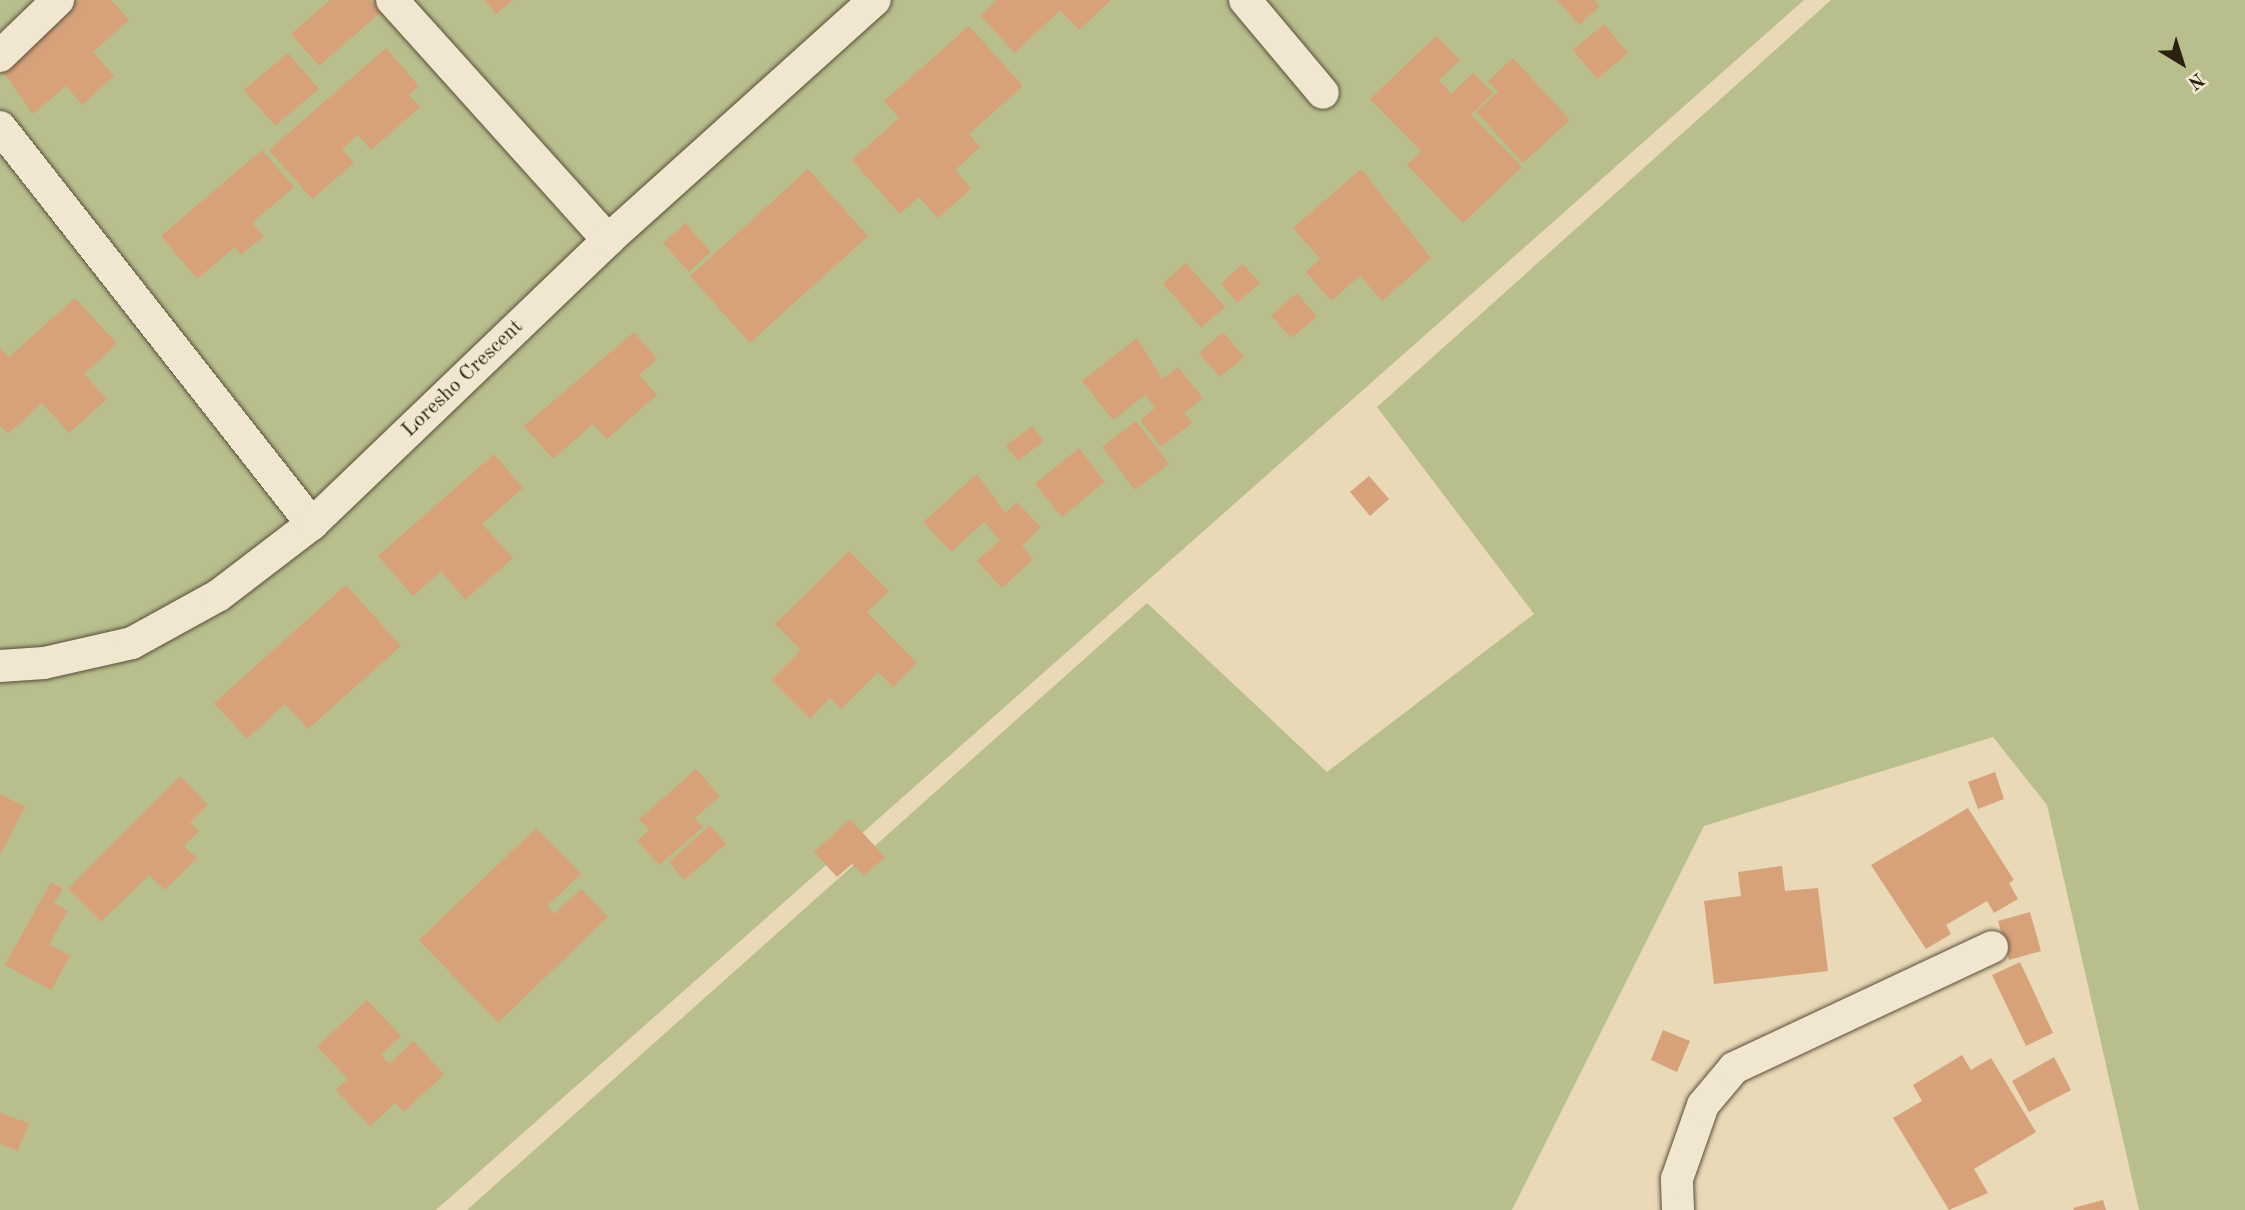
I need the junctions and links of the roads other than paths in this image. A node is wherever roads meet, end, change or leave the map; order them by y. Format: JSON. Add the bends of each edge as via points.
{"nodes":[{"id":1,"x":58,"y":0,"type":"edge"},
{"id":2,"x":392,"y":0,"type":"edge"},
{"id":3,"x":875,"y":0,"type":"edge"},
{"id":4,"x":1245,"y":0,"type":"edge"},
{"id":5,"x":0,"y":56,"type":"edge"},
{"id":6,"x":1323,"y":93,"type":"dead end"},
{"id":7,"x":0,"y":127,"type":"edge"},
{"id":8,"x":608,"y":240,"type":"junction"},
{"id":9,"x":312,"y":524,"type":"junction"},
{"id":10,"x":0,"y":666,"type":"edge"},
{"id":11,"x":1992,"y":947,"type":"dead end"},
{"id":12,"x":1678,"y":1210,"type":"edge"}],
"edges":[{"from":1,"to":5,"type":"street"},
{"from":2,"to":8,"type":"street"},
{"from":3,"to":8,"type":"street","name":"Loresho Crescent"},
{"from":4,"to":6,"type":"street"},
{"from":7,"to":9,"type":"street"},
{"from":8,"to":9,"type":"street","name":"Loresho Crescent"},
{"from":9,"to":10,"type":"street","name":"Loresho Crescent","via":[[219,595],[132,643],[44,663]]},
{"from":11,"to":12,"type":"street","via":[[1734,1068],[1703,1105],[1677,1179]]}]}
